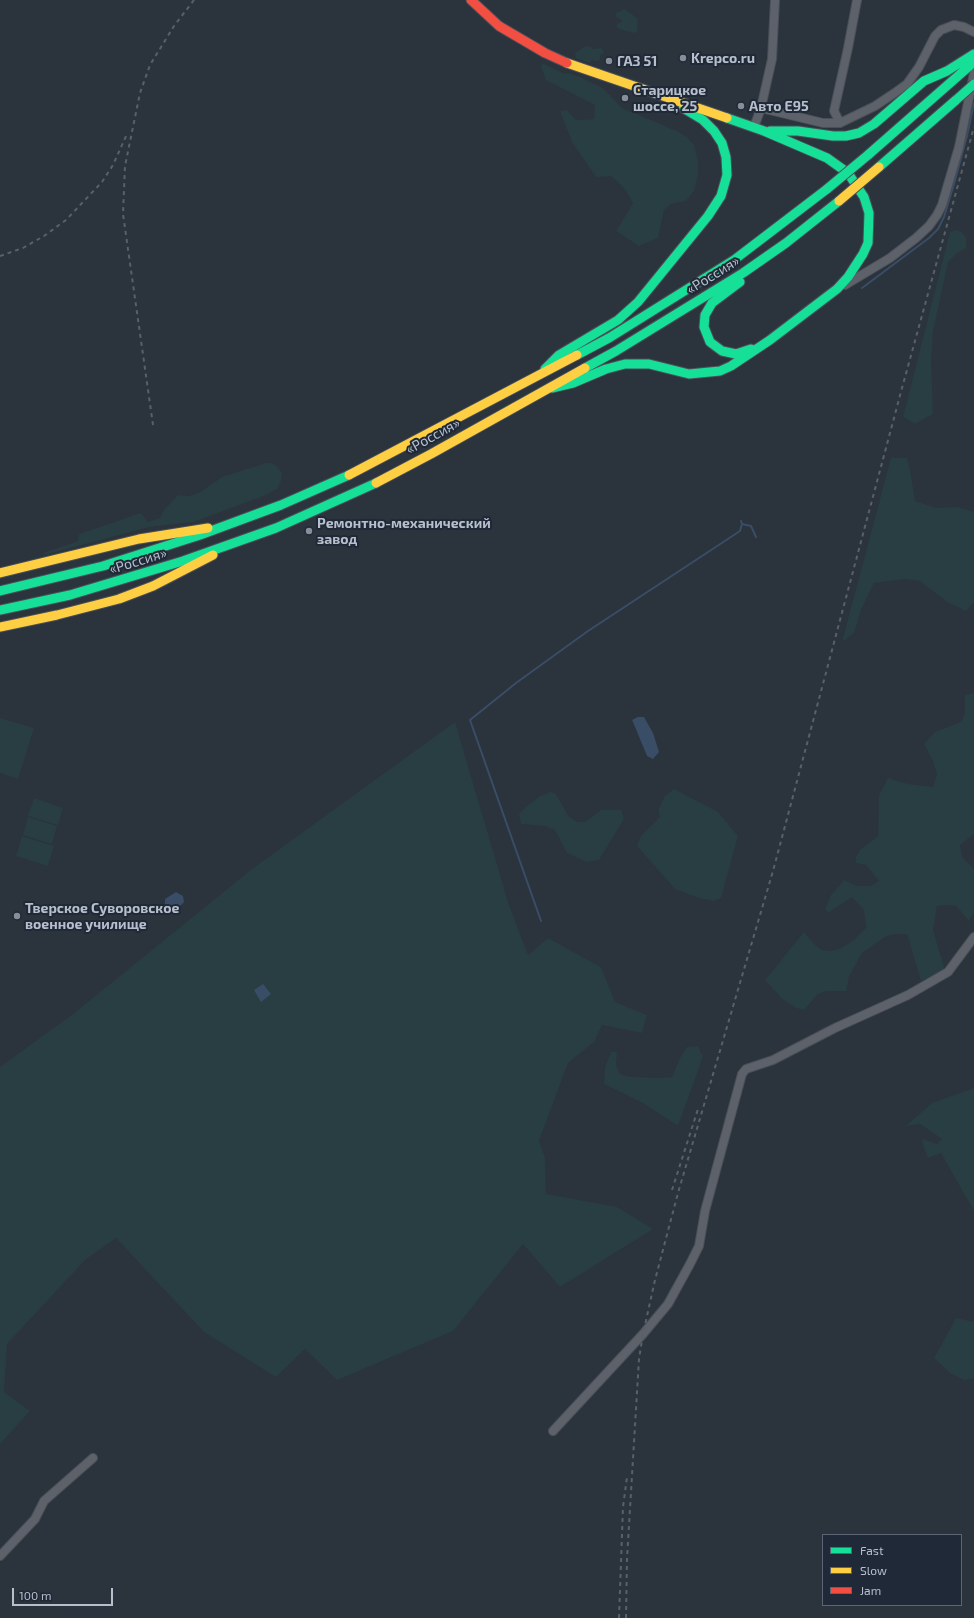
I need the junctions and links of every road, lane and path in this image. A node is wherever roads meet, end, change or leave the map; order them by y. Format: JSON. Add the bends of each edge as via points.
{"nodes":[{"id":1,"x":471,"y":0,"type":"edge"},
{"id":2,"x":775,"y":0,"type":"edge"},
{"id":3,"x":857,"y":0,"type":"edge"},
{"id":4,"x":974,"y":32,"type":"edge"},
{"id":5,"x":974,"y":54,"type":"edge"},
{"id":6,"x":974,"y":62,"type":"edge"},
{"id":7,"x":974,"y":73,"type":"edge"},
{"id":8,"x":974,"y":84,"type":"edge"},
{"id":9,"x":652,"y":91,"type":"junction"},
{"id":10,"x":761,"y":108,"type":"junction"},
{"id":11,"x":840,"y":123,"type":"junction"},
{"id":12,"x":754,"y":127,"type":"junction"},
{"id":13,"x":764,"y":131,"type":"junction"},
{"id":14,"x":763,"y":259,"type":"junction"},
{"id":15,"x":837,"y":289,"type":"junction"},
{"id":16,"x":770,"y":340,"type":"junction"},
{"id":17,"x":538,"y":375,"type":"junction"},
{"id":18,"x":541,"y":391,"type":"junction"},
{"id":19,"x":225,"y":526,"type":"junction"},
{"id":20,"x":232,"y":544,"type":"junction"},
{"id":21,"x":0,"y":573,"type":"edge"},
{"id":22,"x":0,"y":591,"type":"edge"},
{"id":23,"x":0,"y":610,"type":"edge"},
{"id":24,"x":0,"y":627,"type":"edge"},
{"id":25,"x":974,"y":937,"type":"edge"},
{"id":26,"x":553,"y":1431,"type":"dead end"},
{"id":27,"x":93,"y":1458,"type":"dead end"},
{"id":28,"x":0,"y":1556,"type":"edge"}],
"edges":[{"from":1,"to":9,"type":"main road","via":[[499,26],[544,52],[565,62]]},
{"from":2,"to":10,"type":"street","via":[[772,60]]},
{"from":3,"to":11,"type":"street","via":[[834,110]]},
{"from":4,"to":11,"type":"street","via":[[959,26],[941,30],[907,84],[875,106]]},
{"from":5,"to":13,"type":"main road","via":[[956,66],[924,81],[874,124],[854,135]]},
{"from":6,"to":17,"type":"main road","name":"«Россия»","bridge":true,"via":[[827,189],[740,256],[609,338]]},
{"from":7,"to":15,"type":"street","via":[[959,147],[937,215],[925,230],[890,258]]},
{"from":8,"to":14,"type":"main road","name":"«Россия»","bridge":true,"via":[[839,201]]},
{"from":9,"to":12,"type":"main road"},
{"from":9,"to":17,"type":"main road","via":[[695,114],[718,136],[724,149],[727,166],[726,182],[721,196],[708,216],[638,302],[618,320],[559,355]]},
{"from":10,"to":11,"type":"street","via":[[824,123]]},
{"from":10,"to":12,"type":"street"},
{"from":12,"to":13,"type":"main road"},
{"from":13,"to":15,"type":"main road","via":[[827,158],[848,173],[864,197],[870,221],[868,243],[854,269]]},
{"from":14,"to":16,"type":"main road","via":[[753,274],[712,303],[705,315],[704,327],[714,345],[722,351],[732,353],[745,352]]},
{"from":14,"to":18,"type":"main road","name":"«Россия»","via":[[616,351]]},
{"from":15,"to":16,"type":"main road"},
{"from":16,"to":18,"type":"main road","via":[[731,366],[710,374],[689,374],[649,364],[625,364],[573,383]]},
{"from":17,"to":19,"type":"main road","name":"«Россия»","via":[[362,469],[281,505]]},
{"from":18,"to":20,"type":"main road","name":"«Россия»","via":[[370,486],[276,528]]},
{"from":19,"to":21,"type":"main road","via":[[139,539]]},
{"from":19,"to":22,"type":"main road","name":"«Россия»","via":[[137,556]]},
{"from":20,"to":23,"type":"main road","name":"«Россия»","via":[[106,585]]},
{"from":20,"to":24,"type":"main road","via":[[169,579],[124,597],[56,616]]},
{"from":25,"to":26,"type":"street","via":[[948,972],[908,995],[773,1060],[746,1069],[742,1074],[705,1211],[699,1246],[690,1264],[668,1304]]},
{"from":27,"to":28,"type":"street","via":[[44,1501],[35,1519]]}]}
